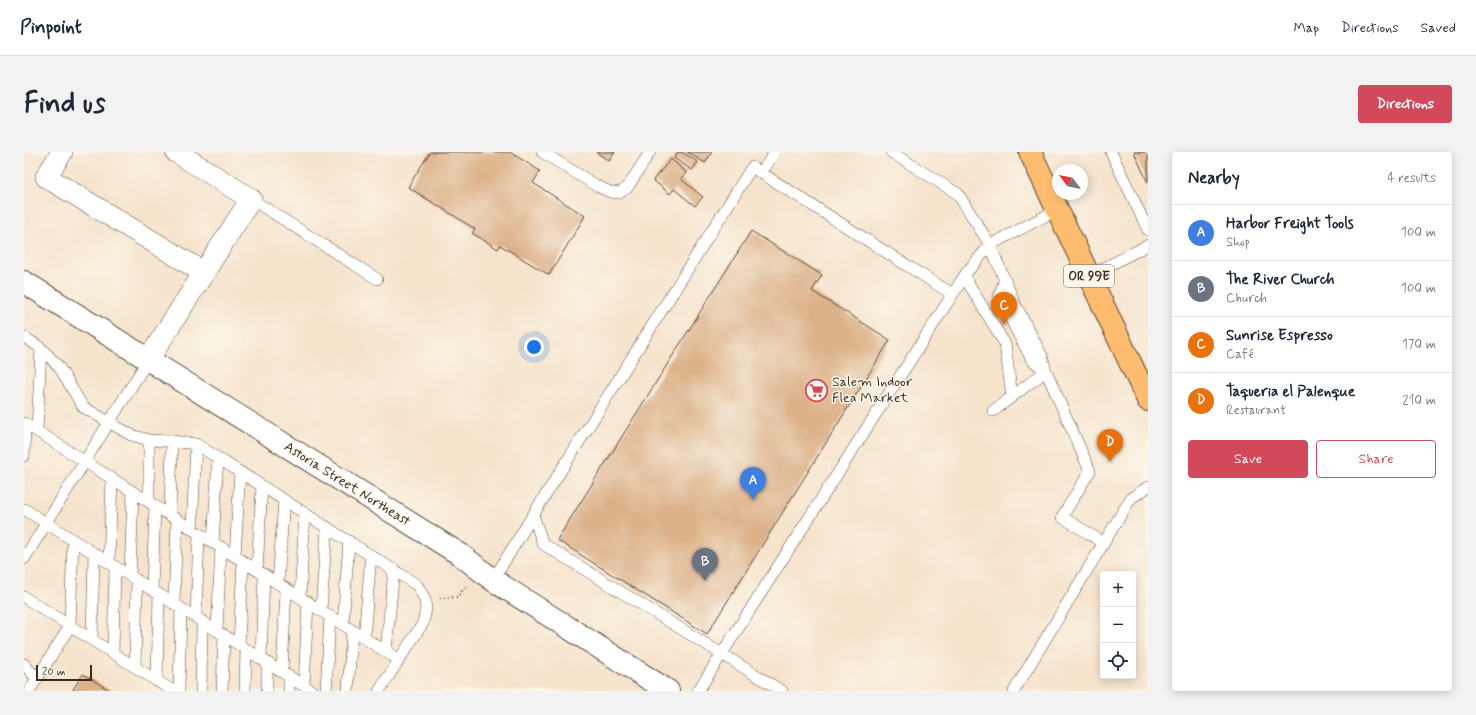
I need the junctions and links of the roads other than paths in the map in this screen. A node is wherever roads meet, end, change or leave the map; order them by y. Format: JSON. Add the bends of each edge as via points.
{"nodes":[{"id":1,"x":62,"y":152,"type":"edge"},
{"id":2,"x":176,"y":152,"type":"edge"},
{"id":3,"x":542,"y":152,"type":"edge"},
{"id":4,"x":650,"y":152,"type":"edge"},
{"id":5,"x":775,"y":152,"type":"edge"},
{"id":6,"x":892,"y":152,"type":"edge"},
{"id":7,"x":1030,"y":152,"type":"edge"},
{"id":8,"x":1111,"y":152,"type":"edge"},
{"id":9,"x":761,"y":173,"type":"junction"},
{"id":10,"x":251,"y":199,"type":"junction"},
{"id":11,"x":1057,"y":210,"type":"junction"},
{"id":12,"x":1147,"y":227,"type":"edge"},
{"id":13,"x":990,"y":245,"type":"junction"},
{"id":14,"x":1148,"y":245,"type":"edge"},
{"id":15,"x":203,"y":272,"type":"junction"},
{"id":16,"x":964,"y":276,"type":"junction"},
{"id":17,"x":1089,"y":276,"type":"junction"},
{"id":18,"x":377,"y":279,"type":"dead end"},
{"id":19,"x":24,"y":282,"type":"edge"},
{"id":20,"x":952,"y":294,"type":"junction"},
{"id":21,"x":24,"y":337,"type":"edge"},
{"id":22,"x":41,"y":348,"type":"junction"},
{"id":23,"x":148,"y":360,"type":"junction"},
{"id":24,"x":1046,"y":371,"type":"junction"},
{"id":25,"x":1012,"y":397,"type":"junction"},
{"id":26,"x":1148,"y":400,"type":"edge"},
{"id":27,"x":993,"y":411,"type":"dead end"},
{"id":28,"x":110,"y":422,"type":"junction"},
{"id":29,"x":24,"y":424,"type":"edge"},
{"id":30,"x":37,"y":431,"type":"junction"},
{"id":31,"x":149,"y":440,"type":"junction"},
{"id":32,"x":172,"y":441,"type":"junction"},
{"id":33,"x":196,"y":444,"type":"junction"},
{"id":34,"x":24,"y":456,"type":"edge"},
{"id":35,"x":218,"y":458,"type":"junction"},
{"id":36,"x":85,"y":462,"type":"junction"},
{"id":37,"x":240,"y":472,"type":"junction"},
{"id":38,"x":112,"y":478,"type":"junction"},
{"id":39,"x":262,"y":486,"type":"junction"},
{"id":40,"x":1148,"y":487,"type":"edge"},
{"id":41,"x":133,"y":492,"type":"junction"},
{"id":42,"x":284,"y":500,"type":"junction"},
{"id":43,"x":152,"y":504,"type":"junction"},
{"id":44,"x":24,"y":509,"type":"edge"},
{"id":45,"x":305,"y":514,"type":"junction"},
{"id":46,"x":533,"y":515,"type":"junction"},
{"id":47,"x":174,"y":518,"type":"junction"},
{"id":48,"x":46,"y":523,"type":"junction"},
{"id":49,"x":327,"y":527,"type":"junction"},
{"id":50,"x":195,"y":531,"type":"junction"},
{"id":51,"x":73,"y":540,"type":"junction"},
{"id":52,"x":349,"y":541,"type":"junction"},
{"id":53,"x":1104,"y":543,"type":"junction"},
{"id":54,"x":217,"y":545,"type":"junction"},
{"id":55,"x":94,"y":553,"type":"junction"},
{"id":56,"x":371,"y":555,"type":"junction"},
{"id":57,"x":24,"y":559,"type":"edge"},
{"id":58,"x":239,"y":559,"type":"junction"},
{"id":59,"x":112,"y":565,"type":"junction"},
{"id":60,"x":394,"y":569,"type":"junction"},
{"id":61,"x":260,"y":572,"type":"junction"},
{"id":62,"x":486,"y":575,"type":"junction"},
{"id":63,"x":134,"y":578,"type":"junction"},
{"id":64,"x":282,"y":586,"type":"junction"},
{"id":65,"x":156,"y":592,"type":"junction"},
{"id":66,"x":24,"y":597,"type":"edge"},
{"id":67,"x":304,"y":600,"type":"junction"},
{"id":68,"x":177,"y":606,"type":"junction"},
{"id":69,"x":325,"y":613,"type":"junction"},
{"id":70,"x":199,"y":619,"type":"junction"},
{"id":71,"x":70,"y":626,"type":"junction"},
{"id":72,"x":347,"y":627,"type":"junction"},
{"id":73,"x":221,"y":633,"type":"junction"},
{"id":74,"x":364,"y":638,"type":"junction"},
{"id":75,"x":92,"y":639,"type":"junction"},
{"id":76,"x":242,"y":647,"type":"junction"},
{"id":77,"x":386,"y":651,"type":"junction"},
{"id":78,"x":113,"y":653,"type":"junction"},
{"id":79,"x":722,"y":654,"type":"junction"},
{"id":80,"x":399,"y":660,"type":"junction"},
{"id":81,"x":264,"y":661,"type":"junction"},
{"id":82,"x":24,"y":664,"type":"edge"},
{"id":83,"x":135,"y":667,"type":"junction"},
{"id":84,"x":286,"y":674,"type":"junction"},
{"id":85,"x":37,"y":679,"type":"junction"},
{"id":86,"x":157,"y":680,"type":"junction"},
{"id":87,"x":309,"y":689,"type":"edge"},
{"id":88,"x":29,"y":691,"type":"edge"},
{"id":89,"x":173,"y":691,"type":"edge"},
{"id":90,"x":178,"y":691,"type":"edge"},
{"id":91,"x":201,"y":691,"type":"edge"},
{"id":92,"x":222,"y":691,"type":"edge"},
{"id":93,"x":245,"y":691,"type":"edge"},
{"id":94,"x":267,"y":691,"type":"edge"},
{"id":95,"x":289,"y":691,"type":"edge"},
{"id":96,"x":326,"y":691,"type":"edge"},
{"id":97,"x":348,"y":691,"type":"edge"},
{"id":98,"x":379,"y":691,"type":"edge"},
{"id":99,"x":668,"y":691,"type":"edge"},
{"id":100,"x":698,"y":691,"type":"edge"},
{"id":101,"x":782,"y":691,"type":"edge"},
{"id":102,"x":1014,"y":691,"type":"edge"}],
"edges":[{"from":1,"to":15,"type":"street","via":[[46,177]]},
{"from":2,"to":10,"type":"street"},
{"from":3,"to":4,"type":"lane","via":[[597,186],[619,193],[627,188]]},
{"from":5,"to":9,"type":"lane"},
{"from":6,"to":13,"type":"lane","via":[[958,194]]},
{"from":7,"to":11,"type":"main road","number":"OR 99E"},
{"from":8,"to":12,"type":"lane"},
{"from":9,"to":20,"type":"lane"},
{"from":9,"to":46,"type":"lane","via":[[752,167]]},
{"from":10,"to":15,"type":"street"},
{"from":10,"to":18,"type":"lane"},
{"from":11,"to":13,"type":"lane"},
{"from":11,"to":17,"type":"main road","number":"OR 99E"},
{"from":13,"to":16,"type":"lane"},
{"from":13,"to":24,"type":"lane","via":[[1042,356]]},
{"from":14,"to":17,"type":"lane"},
{"from":15,"to":23,"type":"street"},
{"from":16,"to":20,"type":"lane"},
{"from":16,"to":25,"type":"lane","via":[[1005,344]]},
{"from":17,"to":26,"type":"main road","number":"OR 99E"},
{"from":19,"to":23,"type":"street","name":"Astoria Street Northeast"},
{"from":20,"to":79,"type":"lane"},
{"from":21,"to":22,"type":"lane"},
{"from":22,"to":28,"type":"lane","via":[[59,367],[83,407]]},
{"from":22,"to":30,"type":"lane"},
{"from":23,"to":28,"type":"lane"},
{"from":23,"to":62,"type":"street","name":"Astoria Street Northeast","via":[[454,551]]},
{"from":24,"to":25,"type":"lane"},
{"from":24,"to":53,"type":"lane","via":[[1090,471],[1062,517]]},
{"from":25,"to":27,"type":"lane"},
{"from":28,"to":31,"type":"lane","via":[[131,435]]},
{"from":28,"to":36,"type":"lane"},
{"from":29,"to":30,"type":"lane"},
{"from":29,"to":34,"type":"lane"},
{"from":30,"to":36,"type":"lane"},
{"from":31,"to":32,"type":"lane"},
{"from":31,"to":43,"type":"lane"},
{"from":32,"to":33,"type":"lane"},
{"from":32,"to":47,"type":"lane"},
{"from":33,"to":35,"type":"lane"},
{"from":33,"to":50,"type":"lane"},
{"from":35,"to":37,"type":"lane"},
{"from":35,"to":54,"type":"lane"},
{"from":36,"to":38,"type":"lane"},
{"from":36,"to":48,"type":"lane"},
{"from":37,"to":39,"type":"lane"},
{"from":37,"to":58,"type":"lane"},
{"from":38,"to":41,"type":"lane"},
{"from":38,"to":59,"type":"lane"},
{"from":39,"to":42,"type":"lane"},
{"from":39,"to":61,"type":"lane"},
{"from":40,"to":53,"type":"lane","via":[[1131,498]]},
{"from":41,"to":43,"type":"lane"},
{"from":41,"to":63,"type":"lane"},
{"from":42,"to":45,"type":"lane"},
{"from":42,"to":64,"type":"lane"},
{"from":43,"to":47,"type":"lane"},
{"from":43,"to":65,"type":"lane"},
{"from":44,"to":48,"type":"lane"},
{"from":45,"to":49,"type":"lane"},
{"from":45,"to":67,"type":"lane"},
{"from":46,"to":62,"type":"lane"},
{"from":46,"to":79,"type":"lane","via":[[543,544]]},
{"from":47,"to":50,"type":"lane"},
{"from":47,"to":68,"type":"lane"},
{"from":48,"to":51,"type":"lane"},
{"from":48,"to":57,"type":"lane"},
{"from":49,"to":52,"type":"lane"},
{"from":49,"to":69,"type":"lane"},
{"from":50,"to":54,"type":"lane"},
{"from":50,"to":70,"type":"lane"},
{"from":51,"to":55,"type":"lane"},
{"from":51,"to":71,"type":"lane"},
{"from":52,"to":56,"type":"lane"},
{"from":52,"to":72,"type":"lane"},
{"from":53,"to":102,"type":"lane"},
{"from":54,"to":58,"type":"lane"},
{"from":54,"to":73,"type":"lane"},
{"from":55,"to":59,"type":"lane"},
{"from":55,"to":75,"type":"lane"},
{"from":56,"to":60,"type":"lane"},
{"from":56,"to":74,"type":"lane"},
{"from":58,"to":61,"type":"lane"},
{"from":58,"to":76,"type":"lane"},
{"from":59,"to":63,"type":"lane"},
{"from":59,"to":78,"type":"lane"},
{"from":60,"to":77,"type":"lane"},
{"from":60,"to":80,"type":"lane","via":[[417,585],[425,599],[426,609],[424,623]]},
{"from":61,"to":64,"type":"lane"},
{"from":61,"to":81,"type":"lane"},
{"from":62,"to":99,"type":"street","name":"Astoria Street Northeast"},
{"from":63,"to":65,"type":"lane"},
{"from":63,"to":83,"type":"lane"},
{"from":64,"to":67,"type":"lane"},
{"from":64,"to":84,"type":"lane"},
{"from":65,"to":68,"type":"lane"},
{"from":65,"to":86,"type":"lane"},
{"from":66,"to":71,"type":"lane"},
{"from":67,"to":69,"type":"lane"},
{"from":67,"to":87,"type":"lane"},
{"from":68,"to":70,"type":"lane"},
{"from":68,"to":90,"type":"lane"},
{"from":69,"to":72,"type":"lane"},
{"from":69,"to":96,"type":"lane"},
{"from":70,"to":73,"type":"lane"},
{"from":70,"to":91,"type":"lane"},
{"from":71,"to":75,"type":"lane"},
{"from":71,"to":85,"type":"lane"},
{"from":72,"to":74,"type":"lane"},
{"from":72,"to":97,"type":"lane"},
{"from":73,"to":76,"type":"lane"},
{"from":73,"to":92,"type":"lane"},
{"from":74,"to":77,"type":"lane"},
{"from":75,"to":78,"type":"lane"},
{"from":76,"to":81,"type":"lane"},
{"from":76,"to":93,"type":"lane"},
{"from":77,"to":80,"type":"lane"},
{"from":78,"to":83,"type":"lane"},
{"from":79,"to":100,"type":"lane"},
{"from":79,"to":101,"type":"lane"},
{"from":80,"to":98,"type":"lane"},
{"from":81,"to":84,"type":"lane"},
{"from":81,"to":94,"type":"lane"},
{"from":82,"to":85,"type":"lane"},
{"from":83,"to":86,"type":"lane"},
{"from":84,"to":87,"type":"lane"},
{"from":84,"to":95,"type":"lane"},
{"from":85,"to":88,"type":"lane"},
{"from":86,"to":89,"type":"lane"}]}
